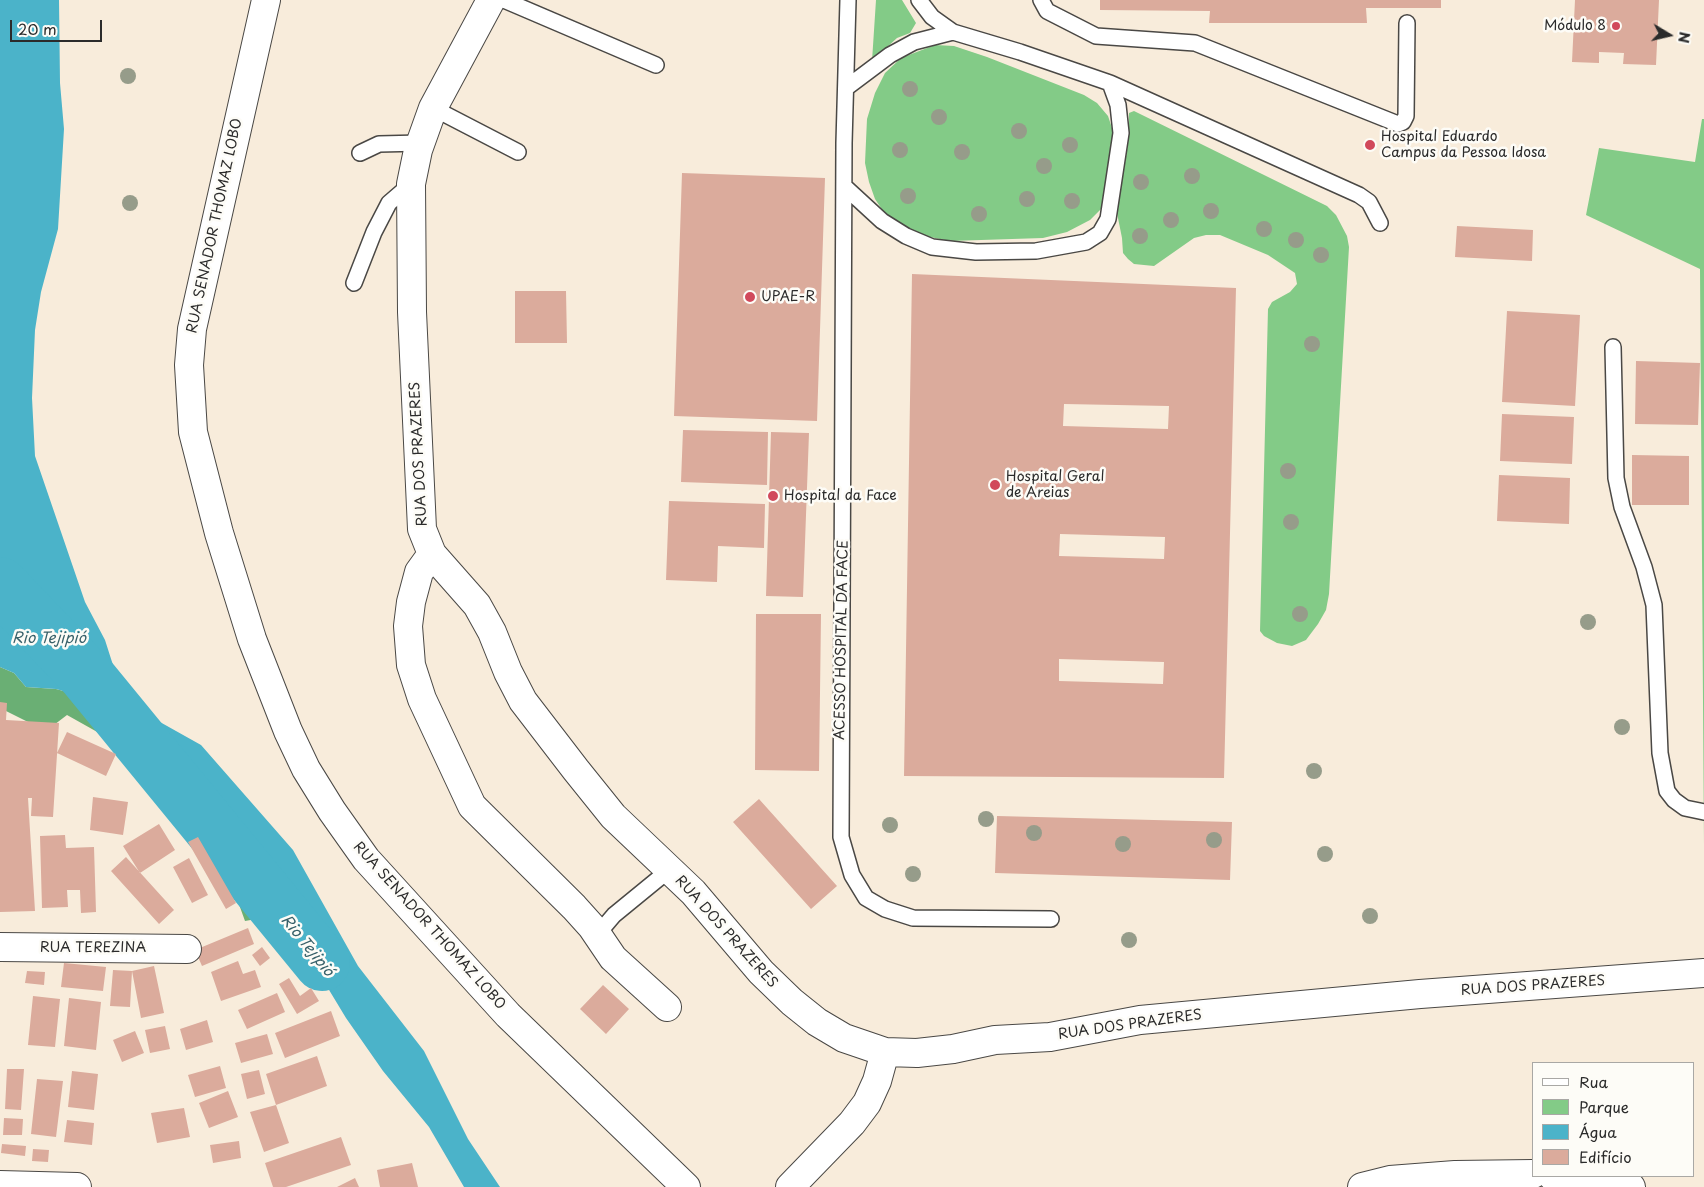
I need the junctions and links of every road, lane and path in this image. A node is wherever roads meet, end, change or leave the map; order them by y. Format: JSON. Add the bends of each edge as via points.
{"nodes":[{"id":1,"x":266,"y":0,"type":"edge"},
{"id":2,"x":491,"y":0,"type":"edge"},
{"id":3,"x":504,"y":0,"type":"edge"},
{"id":4,"x":848,"y":0,"type":"edge"},
{"id":5,"x":919,"y":0,"type":"edge"},
{"id":6,"x":1041,"y":0,"type":"edge"},
{"id":7,"x":1407,"y":23,"type":"dead end"},
{"id":8,"x":953,"y":32,"type":"junction"},
{"id":9,"x":656,"y":65,"type":"dead end"},
{"id":10,"x":1110,"y":83,"type":"junction"},
{"id":11,"x":846,"y":88,"type":"junction"},
{"id":12,"x":433,"y":108,"type":"junction"},
{"id":13,"x":421,"y":143,"type":"junction"},
{"id":14,"x":518,"y":152,"type":"dead end"},
{"id":15,"x":360,"y":153,"type":"dead end"},
{"id":16,"x":411,"y":184,"type":"junction"},
{"id":17,"x":845,"y":187,"type":"junction"},
{"id":18,"x":1380,"y":223,"type":"dead end"},
{"id":19,"x":354,"y":284,"type":"dead end"},
{"id":20,"x":1613,"y":347,"type":"dead end"},
{"id":21,"x":432,"y":554,"type":"junction"},
{"id":22,"x":1704,"y":812,"type":"edge"},
{"id":23,"x":669,"y":870,"type":"junction"},
{"id":24,"x":1051,"y":919,"type":"dead end"},
{"id":25,"x":597,"y":934,"type":"junction"},
{"id":26,"x":0,"y":948,"type":"edge"},
{"id":27,"x":187,"y":949,"type":"dead end"},
{"id":28,"x":1704,"y":973,"type":"edge"},
{"id":29,"x":666,"y":1007,"type":"dead end"},
{"id":30,"x":885,"y":1052,"type":"junction"},
{"id":31,"x":1532,"y":1174,"type":"edge"},
{"id":32,"x":1565,"y":1177,"type":"edge"},
{"id":33,"x":0,"y":1185,"type":"edge"},
{"id":34,"x":77,"y":1187,"type":"edge"},
{"id":35,"x":686,"y":1187,"type":"edge"},
{"id":36,"x":790,"y":1187,"type":"edge"},
{"id":37,"x":1362,"y":1187,"type":"edge"},
{"id":38,"x":1631,"y":1187,"type":"edge"}],
"edges":[{"from":1,"to":35,"type":"street","name":"RUA SENADOR THOMAZ LOBO","via":[[192,328],[190,365],[193,432],[219,533],[252,640],[306,768],[366,860],[508,1015]]},
{"from":2,"to":12,"type":"street","name":"RUA DOS PRAZERES"},
{"from":3,"to":9,"type":"lane"},
{"from":4,"to":11,"type":"lane","name":"ACESSO HOSPITAL DA FACE"},
{"from":5,"to":8,"type":"lane","via":[[932,17]]},
{"from":6,"to":7,"type":"lane","via":[[1047,12],[1096,36],[1194,43],[1398,124],[1406,116]]},
{"from":8,"to":10,"type":"lane"},
{"from":8,"to":11,"type":"lane","via":[[914,42],[890,55]]},
{"from":10,"to":17,"type":"lane","via":[[1118,105],[1121,133],[1108,219],[1100,233],[1086,242],[1036,251],[976,252],[932,247],[882,221]]},
{"from":10,"to":18,"type":"lane","via":[[1359,195],[1369,202]]},
{"from":11,"to":17,"type":"lane","name":"ACESSO HOSPITAL DA FACE"},
{"from":12,"to":13,"type":"street","name":"RUA DOS PRAZERES"},
{"from":12,"to":14,"type":"lane"},
{"from":13,"to":15,"type":"lane","via":[[379,144]]},
{"from":13,"to":16,"type":"street","name":"RUA DOS PRAZERES"},
{"from":16,"to":19,"type":"lane","via":[[389,203]]},
{"from":16,"to":21,"type":"street","name":"RUA DOS PRAZERES","via":[[412,312],[422,529]]},
{"from":17,"to":24,"type":"lane","name":"ACESSO HOSPITAL DA FACE","via":[[840,768],[842,837],[852,875],[866,898],[885,910],[913,918]]},
{"from":20,"to":22,"type":"lane","via":[[1616,478],[1622,507],[1654,605],[1660,753],[1667,791],[1685,808]]},
{"from":21,"to":23,"type":"street","name":"RUA DOS PRAZERES","via":[[477,605],[522,702],[613,816]]},
{"from":21,"to":25,"type":"street","via":[[419,572],[408,626],[411,665],[422,699],[472,806]]},
{"from":23,"to":25,"type":"lane","via":[[614,915]]},
{"from":23,"to":30,"type":"street","name":"RUA DOS PRAZERES","via":[[693,892],[761,972],[792,1002],[844,1038]]},
{"from":25,"to":29,"type":"street","via":[[613,958]]},
{"from":26,"to":27,"type":"street","name":"RUA TEREZINA"},
{"from":28,"to":30,"type":"street","name":"RUA DOS PRAZERES","via":[[1274,1006],[1140,1020],[935,1051]]},
{"from":30,"to":36,"type":"street","via":[[867,1103]]},
{"from":31,"to":37,"type":"street","via":[[1455,1175],[1390,1180]]},
{"from":32,"to":38,"type":"street","via":[[1604,1180]]},
{"from":33,"to":34,"type":"street"}]}
